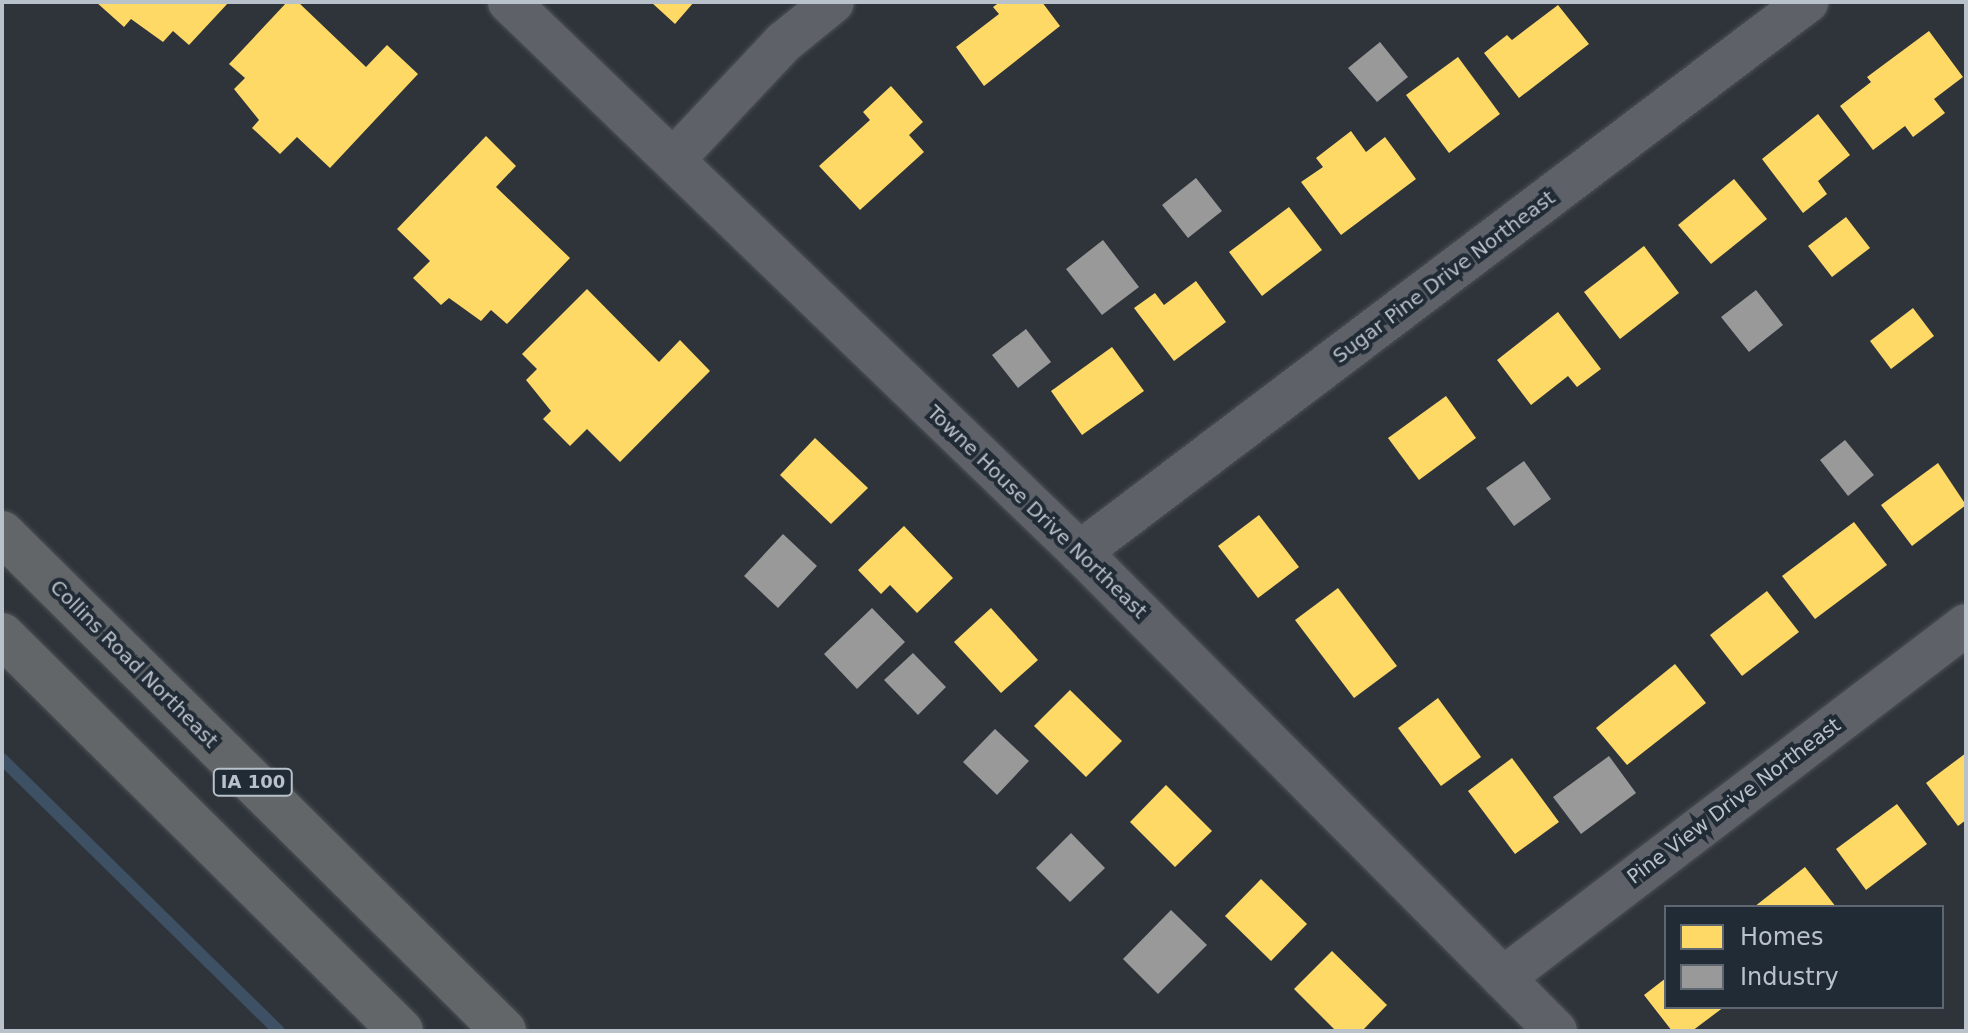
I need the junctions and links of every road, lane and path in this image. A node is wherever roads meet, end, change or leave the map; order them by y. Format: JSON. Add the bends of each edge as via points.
{"nodes":[{"id":1,"x":509,"y":2,"type":"edge"},
{"id":2,"x":833,"y":2,"type":"edge"},
{"id":3,"x":1807,"y":2,"type":"edge"},
{"id":4,"x":674,"y":159,"type":"junction"},
{"id":5,"x":2,"y":533,"type":"edge"},
{"id":6,"x":1080,"y":552,"type":"junction"},
{"id":7,"x":1966,"y":625,"type":"edge"},
{"id":8,"x":2,"y":635,"type":"edge"},
{"id":9,"x":1503,"y":978,"type":"junction"},
{"id":10,"x":401,"y":1031,"type":"edge"},
{"id":11,"x":504,"y":1031,"type":"edge"},
{"id":12,"x":1556,"y":1031,"type":"edge"}],
"edges":[{"from":1,"to":4,"type":"street","name":"Towne House Drive Northeast"},
{"from":2,"to":4,"type":"street","via":[[784,42]]},
{"from":3,"to":6,"type":"street","name":"Sugar Pine Drive Northeast"},
{"from":4,"to":6,"type":"street","name":"Towne House Drive Northeast"},
{"from":5,"to":11,"type":"highway","name":"Collins Road Northeast","number":"IA 100"},
{"from":6,"to":9,"type":"street","name":"Towne House Drive Northeast"},
{"from":7,"to":9,"type":"street","name":"Pine View Drive Northeast"},
{"from":8,"to":10,"type":"highway"},
{"from":9,"to":12,"type":"street","name":"Towne House Drive Northeast"}]}
